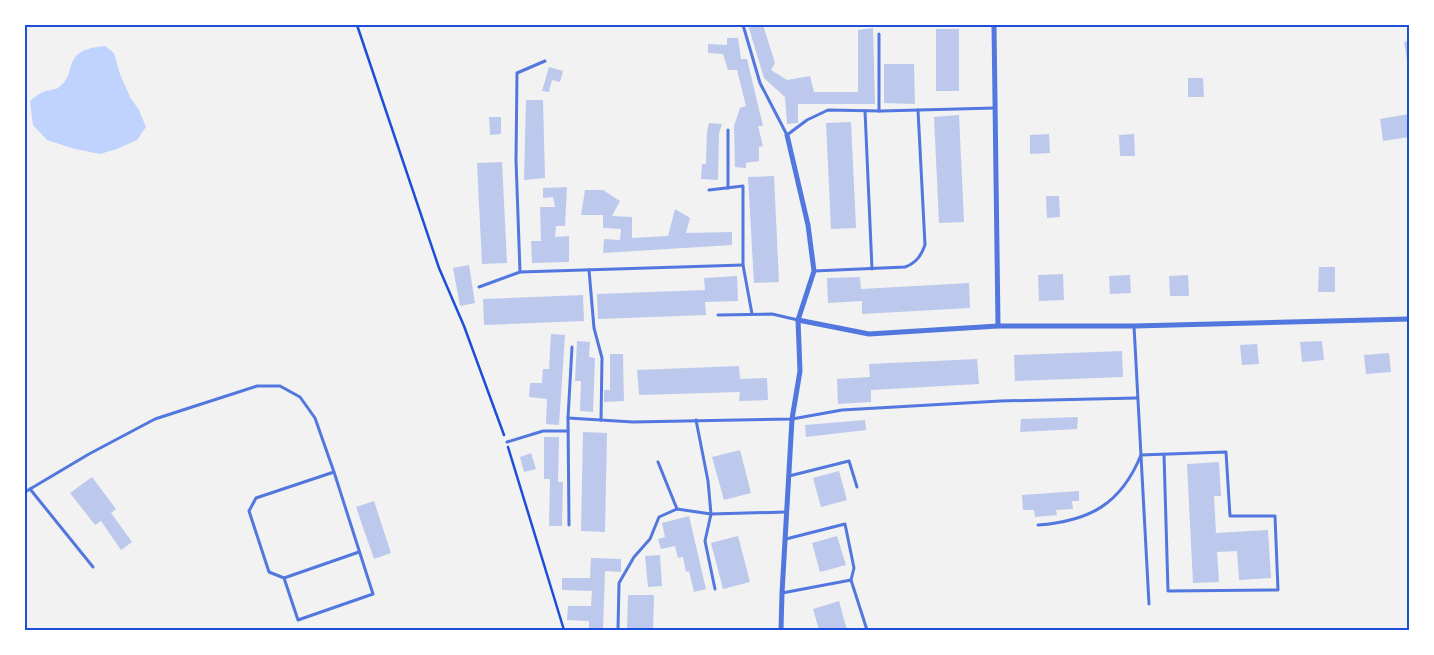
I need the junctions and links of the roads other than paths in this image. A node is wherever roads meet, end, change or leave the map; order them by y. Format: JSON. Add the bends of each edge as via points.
{"nodes":[{"id":1,"x":744,"y":25,"type":"edge"},
{"id":2,"x":994,"y":25,"type":"edge"},
{"id":3,"x":879,"y":34,"type":"dead end"},
{"id":4,"x":545,"y":61,"type":"dead end"},
{"id":5,"x":995,"y":108,"type":"junction"},
{"id":6,"x":918,"y":110,"type":"junction"},
{"id":7,"x":865,"y":111,"type":"junction"},
{"id":8,"x":879,"y":111,"type":"junction"},
{"id":9,"x":728,"y":130,"type":"dead end"},
{"id":10,"x":787,"y":136,"type":"junction"},
{"id":11,"x":728,"y":188,"type":"junction"},
{"id":12,"x":709,"y":190,"type":"dead end"},
{"id":13,"x":743,"y":265,"type":"junction"},
{"id":14,"x":872,"y":269,"type":"junction"},
{"id":15,"x":589,"y":270,"type":"junction"},
{"id":16,"x":814,"y":271,"type":"junction"},
{"id":17,"x":520,"y":272,"type":"junction"},
{"id":18,"x":479,"y":287,"type":"dead end"},
{"id":19,"x":752,"y":314,"type":"junction"},
{"id":20,"x":718,"y":315,"type":"dead end"},
{"id":21,"x":1409,"y":319,"type":"edge"},
{"id":22,"x":798,"y":320,"type":"junction"},
{"id":23,"x":998,"y":326,"type":"junction"},
{"id":24,"x":1134,"y":326,"type":"junction"},
{"id":25,"x":572,"y":348,"type":"dead end"},
{"id":26,"x":1137,"y":398,"type":"junction"},
{"id":27,"x":568,"y":418,"type":"junction"},
{"id":28,"x":792,"y":418,"type":"junction"},
{"id":29,"x":600,"y":420,"type":"junction"},
{"id":30,"x":696,"y":420,"type":"junction"},
{"id":31,"x":568,"y":432,"type":"junction"},
{"id":32,"x":507,"y":442,"type":"road end"},
{"id":33,"x":1164,"y":454,"type":"junction"},
{"id":34,"x":1140,"y":455,"type":"junction"},
{"id":35,"x":658,"y":462,"type":"dead end"},
{"id":36,"x":334,"y":472,"type":"junction"},
{"id":37,"x":789,"y":476,"type":"junction"},
{"id":38,"x":857,"y":487,"type":"dead end"},
{"id":39,"x":30,"y":489,"type":"junction"},
{"id":40,"x":25,"y":492,"type":"edge"},
{"id":41,"x":677,"y":509,"type":"junction"},
{"id":42,"x":787,"y":512,"type":"junction"},
{"id":43,"x":711,"y":514,"type":"junction"},
{"id":44,"x":568,"y":525,"type":"dead end"},
{"id":45,"x":1038,"y":525,"type":"dead end"},
{"id":46,"x":785,"y":539,"type":"junction"},
{"id":47,"x":360,"y":552,"type":"junction"},
{"id":48,"x":93,"y":567,"type":"dead end"},
{"id":49,"x":284,"y":578,"type":"junction"},
{"id":50,"x":851,"y":580,"type":"junction"},
{"id":51,"x":715,"y":589,"type":"dead end"},
{"id":52,"x":782,"y":593,"type":"junction"},
{"id":53,"x":1149,"y":604,"type":"dead end"},
{"id":54,"x":618,"y":630,"type":"edge"},
{"id":55,"x":781,"y":630,"type":"edge"},
{"id":56,"x":867,"y":630,"type":"edge"}],
"edges":[{"from":1,"to":10,"type":"lane","via":[[760,83]]},
{"from":2,"to":5,"type":"street"},
{"from":3,"to":8,"type":"lane"},
{"from":4,"to":17,"type":"lane","via":[[517,73]]},
{"from":5,"to":6,"type":"lane"},
{"from":5,"to":23,"type":"street"},
{"from":6,"to":8,"type":"lane"},
{"from":6,"to":14,"type":"lane","via":[[925,245],[914,264]]},
{"from":7,"to":8,"type":"lane"},
{"from":7,"to":10,"type":"lane","via":[[828,110],[807,120]]},
{"from":7,"to":14,"type":"lane"},
{"from":9,"to":11,"type":"lane"},
{"from":10,"to":16,"type":"street","via":[[808,225]]},
{"from":11,"to":12,"type":"lane"},
{"from":11,"to":13,"type":"lane","via":[[743,186]]},
{"from":13,"to":15,"type":"lane"},
{"from":13,"to":19,"type":"lane"},
{"from":14,"to":16,"type":"lane"},
{"from":15,"to":17,"type":"lane"},
{"from":15,"to":29,"type":"lane","via":[[594,328],[602,358]]},
{"from":16,"to":22,"type":"street"},
{"from":17,"to":18,"type":"lane"},
{"from":19,"to":20,"type":"lane"},
{"from":19,"to":22,"type":"lane","via":[[772,314]]},
{"from":21,"to":24,"type":"street"},
{"from":22,"to":23,"type":"street","via":[[870,334]]},
{"from":22,"to":28,"type":"street","via":[[800,371]]},
{"from":23,"to":24,"type":"street"},
{"from":24,"to":26,"type":"lane"},
{"from":25,"to":27,"type":"lane"},
{"from":26,"to":28,"type":"lane","via":[[1000,401],[852,410]]},
{"from":26,"to":34,"type":"lane"},
{"from":27,"to":29,"type":"lane"},
{"from":27,"to":31,"type":"lane"},
{"from":28,"to":30,"type":"lane"},
{"from":28,"to":37,"type":"street"},
{"from":29,"to":30,"type":"lane"},
{"from":30,"to":43,"type":"lane"},
{"from":31,"to":32,"type":"lane","via":[[543,432]]},
{"from":31,"to":44,"type":"lane"},
{"from":33,"to":33,"type":"lane","via":[[1168,591],[1278,590],[1275,516],[1230,516],[1226,452]]},
{"from":33,"to":34,"type":"lane"},
{"from":34,"to":45,"type":"lane","via":[[1133,473],[1118,494],[1096,511],[1076,519]]},
{"from":34,"to":53,"type":"lane"},
{"from":35,"to":41,"type":"lane"},
{"from":36,"to":39,"type":"lane","via":[[315,418],[300,397],[280,386],[257,386],[155,419]]},
{"from":36,"to":47,"type":"lane"},
{"from":36,"to":49,"type":"lane","via":[[256,498],[249,511],[269,572]]},
{"from":37,"to":38,"type":"lane","via":[[849,461]]},
{"from":37,"to":42,"type":"street"},
{"from":39,"to":40,"type":"lane"},
{"from":39,"to":48,"type":"lane"},
{"from":41,"to":43,"type":"lane"},
{"from":41,"to":54,"type":"lane","via":[[659,517],[650,539],[634,557],[619,583]]},
{"from":42,"to":43,"type":"lane"},
{"from":42,"to":46,"type":"street"},
{"from":43,"to":51,"type":"lane","via":[[705,541]]},
{"from":46,"to":50,"type":"lane","via":[[845,524],[854,568]]},
{"from":46,"to":52,"type":"street"},
{"from":47,"to":49,"type":"lane"},
{"from":47,"to":49,"type":"lane","via":[[373,594],[364,598],[298,620]]},
{"from":50,"to":52,"type":"lane"},
{"from":50,"to":56,"type":"lane"},
{"from":52,"to":55,"type":"street"}]}
